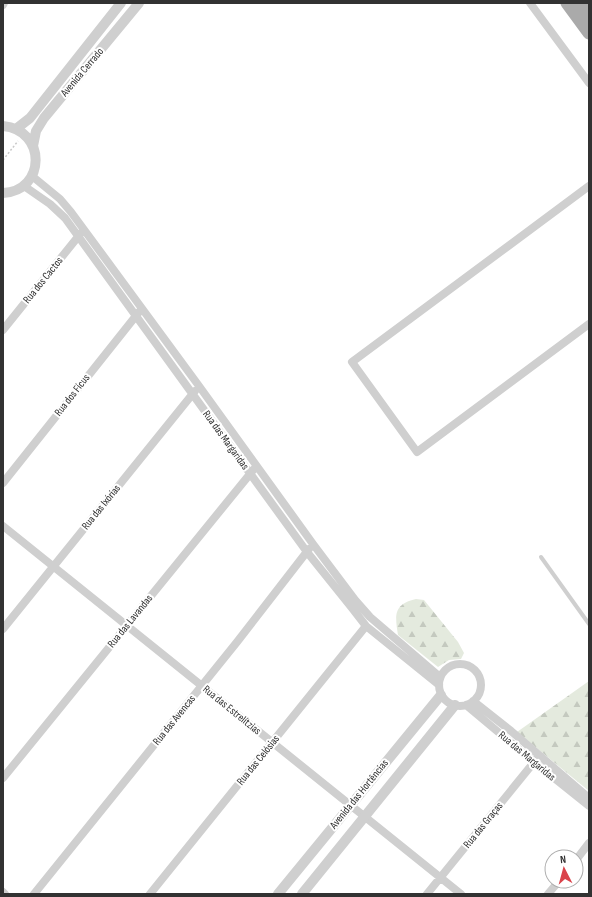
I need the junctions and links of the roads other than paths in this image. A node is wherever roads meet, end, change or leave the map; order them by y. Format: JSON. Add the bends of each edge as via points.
{"nodes":[{"id":1,"x":121,"y":3,"type":"edge"},
{"id":2,"x":139,"y":3,"type":"edge"},
{"id":3,"x":530,"y":3,"type":"edge"},
{"id":4,"x":567,"y":3,"type":"edge"},
{"id":5,"x":579,"y":3,"type":"edge"},
{"id":6,"x":589,"y":16,"type":"edge"},
{"id":7,"x":589,"y":33,"type":"edge"},
{"id":8,"x":589,"y":83,"type":"edge"},
{"id":9,"x":3,"y":126,"type":"edge"},
{"id":10,"x":16,"y":129,"type":"junction"},
{"id":11,"x":33,"y":146,"type":"junction"},
{"id":12,"x":32,"y":176,"type":"junction"},
{"id":13,"x":24,"y":186,"type":"junction"},
{"id":14,"x":589,"y":186,"type":"edge"},
{"id":15,"x":3,"y":193,"type":"edge"},
{"id":16,"x":84,"y":229,"type":"junction"},
{"id":17,"x":78,"y":236,"type":"junction"},
{"id":18,"x":142,"y":308,"type":"junction"},
{"id":19,"x":135,"y":316,"type":"junction"},
{"id":20,"x":589,"y":324,"type":"edge"},
{"id":21,"x":3,"y":330,"type":"edge"},
{"id":22,"x":199,"y":386,"type":"junction"},
{"id":23,"x":192,"y":394,"type":"junction"},
{"id":24,"x":257,"y":466,"type":"junction"},
{"id":25,"x":250,"y":474,"type":"junction"},
{"id":26,"x":3,"y":483,"type":"edge"},
{"id":27,"x":3,"y":526,"type":"edge"},
{"id":28,"x":313,"y":544,"type":"junction"},
{"id":29,"x":307,"y":552,"type":"junction"},
{"id":30,"x":541,"y":557,"type":"dead end"},
{"id":31,"x":53,"y":566,"type":"junction"},
{"id":32,"x":589,"y":624,"type":"edge"},
{"id":33,"x":126,"y":625,"type":"junction"},
{"id":34,"x":366,"y":626,"type":"junction"},
{"id":35,"x":3,"y":629,"type":"edge"},
{"id":36,"x":202,"y":686,"type":"junction"},
{"id":37,"x":440,"y":686,"type":"junction"},
{"id":38,"x":470,"y":703,"type":"junction"},
{"id":39,"x":455,"y":705,"type":"junction"},
{"id":40,"x":272,"y":742,"type":"junction"},
{"id":41,"x":536,"y":759,"type":"junction"},
{"id":42,"x":3,"y":778,"type":"edge"},
{"id":43,"x":589,"y":798,"type":"edge"},
{"id":44,"x":350,"y":805,"type":"junction"},
{"id":45,"x":589,"y":806,"type":"edge"},
{"id":46,"x":364,"y":817,"type":"junction"},
{"id":47,"x":441,"y":878,"type":"junction"},
{"id":48,"x":34,"y":894,"type":"edge"},
{"id":49,"x":150,"y":894,"type":"edge"},
{"id":50,"x":278,"y":894,"type":"edge"},
{"id":51,"x":302,"y":894,"type":"edge"},
{"id":52,"x":427,"y":894,"type":"edge"},
{"id":53,"x":461,"y":894,"type":"edge"}],
"edges":[{"from":1,"to":10,"type":"street","name":"Avenida Cerrado","via":[[30,118]]},
{"from":2,"to":11,"type":"street","name":"Avenida Cerrado","via":[[44,118],[36,131]]},
{"from":3,"to":8,"type":"street"},
{"from":4,"to":7,"type":"main road"},
{"from":5,"to":6,"type":"main road"},
{"from":9,"to":10,"type":"street"},
{"from":10,"to":11,"type":"street","via":[[26,136]]},
{"from":11,"to":12,"type":"street","via":[[36,158]]},
{"from":12,"to":13,"type":"street"},
{"from":12,"to":16,"type":"street","name":"Rua das Margaridas","via":[[60,199]]},
{"from":13,"to":15,"type":"street","via":[[13,192]]},
{"from":13,"to":17,"type":"street","name":"Rua das Margaridas","via":[[50,204],[65,218]]},
{"from":14,"to":20,"type":"street","via":[[352,362],[417,452]]},
{"from":16,"to":17,"type":"street","name":"Rua dos Cactos"},
{"from":16,"to":18,"type":"street","name":"Rua das Margaridas"},
{"from":17,"to":19,"type":"street","name":"Rua das Margaridas"},
{"from":17,"to":21,"type":"street","name":"Rua dos Cactos"},
{"from":18,"to":19,"type":"street","name":"Rua dos Fícus"},
{"from":18,"to":22,"type":"street","name":"Rua das Margaridas"},
{"from":19,"to":23,"type":"street","name":"Rua das Margaridas"},
{"from":19,"to":26,"type":"street","name":"Rua dos Fícus"},
{"from":22,"to":23,"type":"street","name":"Rua das Ixórias"},
{"from":22,"to":24,"type":"street","name":"Rua das Margaridas"},
{"from":23,"to":25,"type":"street","name":"Rua das Margaridas"},
{"from":23,"to":31,"type":"street","name":"Rua das Ixórias"},
{"from":24,"to":25,"type":"street","name":"Rua das Lavandas"},
{"from":24,"to":28,"type":"street","name":"Rua das Margaridas"},
{"from":25,"to":29,"type":"street","name":"Rua das Margaridas"},
{"from":25,"to":33,"type":"street","name":"Rua das Lavandas"},
{"from":27,"to":31,"type":"street","name":"Rua das Estrelítzias"},
{"from":28,"to":29,"type":"street","name":"Rua das Avencas"},
{"from":28,"to":37,"type":"street","name":"Rua das Margaridas","via":[[355,600]]},
{"from":29,"to":34,"type":"street","name":"Rua das Margaridas"},
{"from":29,"to":36,"type":"street","name":"Rua das Avencas"},
{"from":30,"to":32,"type":"lane"},
{"from":31,"to":33,"type":"street","name":"Rua das Estrelítzias"},
{"from":31,"to":35,"type":"street","name":"Rua das Ixórias"},
{"from":33,"to":36,"type":"street","name":"Rua das Estrelítzias"},
{"from":33,"to":42,"type":"street","name":"Rua das Lavandas"},
{"from":34,"to":37,"type":"street","name":"Rua das Margaridas"},
{"from":34,"to":40,"type":"street","name":"Rua das Celósias"},
{"from":36,"to":40,"type":"street","name":"Rua das Estrelítzias"},
{"from":36,"to":48,"type":"street","name":"Rua das Avencas"},
{"from":37,"to":38,"type":"street","via":[[443,672],[448,668],[460,664],[472,668],[479,678],[480,690]]},
{"from":37,"to":39,"type":"street","via":[[445,700]]},
{"from":37,"to":44,"type":"street","name":"Avenida das Hortências"},
{"from":38,"to":39,"type":"street"},
{"from":38,"to":41,"type":"street","name":"Rua das Margaridas"},
{"from":39,"to":46,"type":"street","name":"Avenida das Hortências"},
{"from":40,"to":44,"type":"street","name":"Rua das Estrelítzias"},
{"from":40,"to":49,"type":"street","name":"Rua das Celósias"},
{"from":41,"to":43,"type":"street","name":"Rua das Margaridas"},
{"from":41,"to":45,"type":"street","name":"Rua das Margaridas"},
{"from":41,"to":47,"type":"street","name":"Rua das Graças"},
{"from":44,"to":46,"type":"street","name":"Rua das Estrelítzias"},
{"from":44,"to":50,"type":"street","name":"Avenida das Hortências"},
{"from":46,"to":47,"type":"street","name":"Rua das Estrelítzias"},
{"from":46,"to":51,"type":"street","name":"Avenida das Hortências"},
{"from":47,"to":52,"type":"street","name":"Rua das Graças"},
{"from":47,"to":53,"type":"street","name":"Rua das Estrelítzias"}]}
